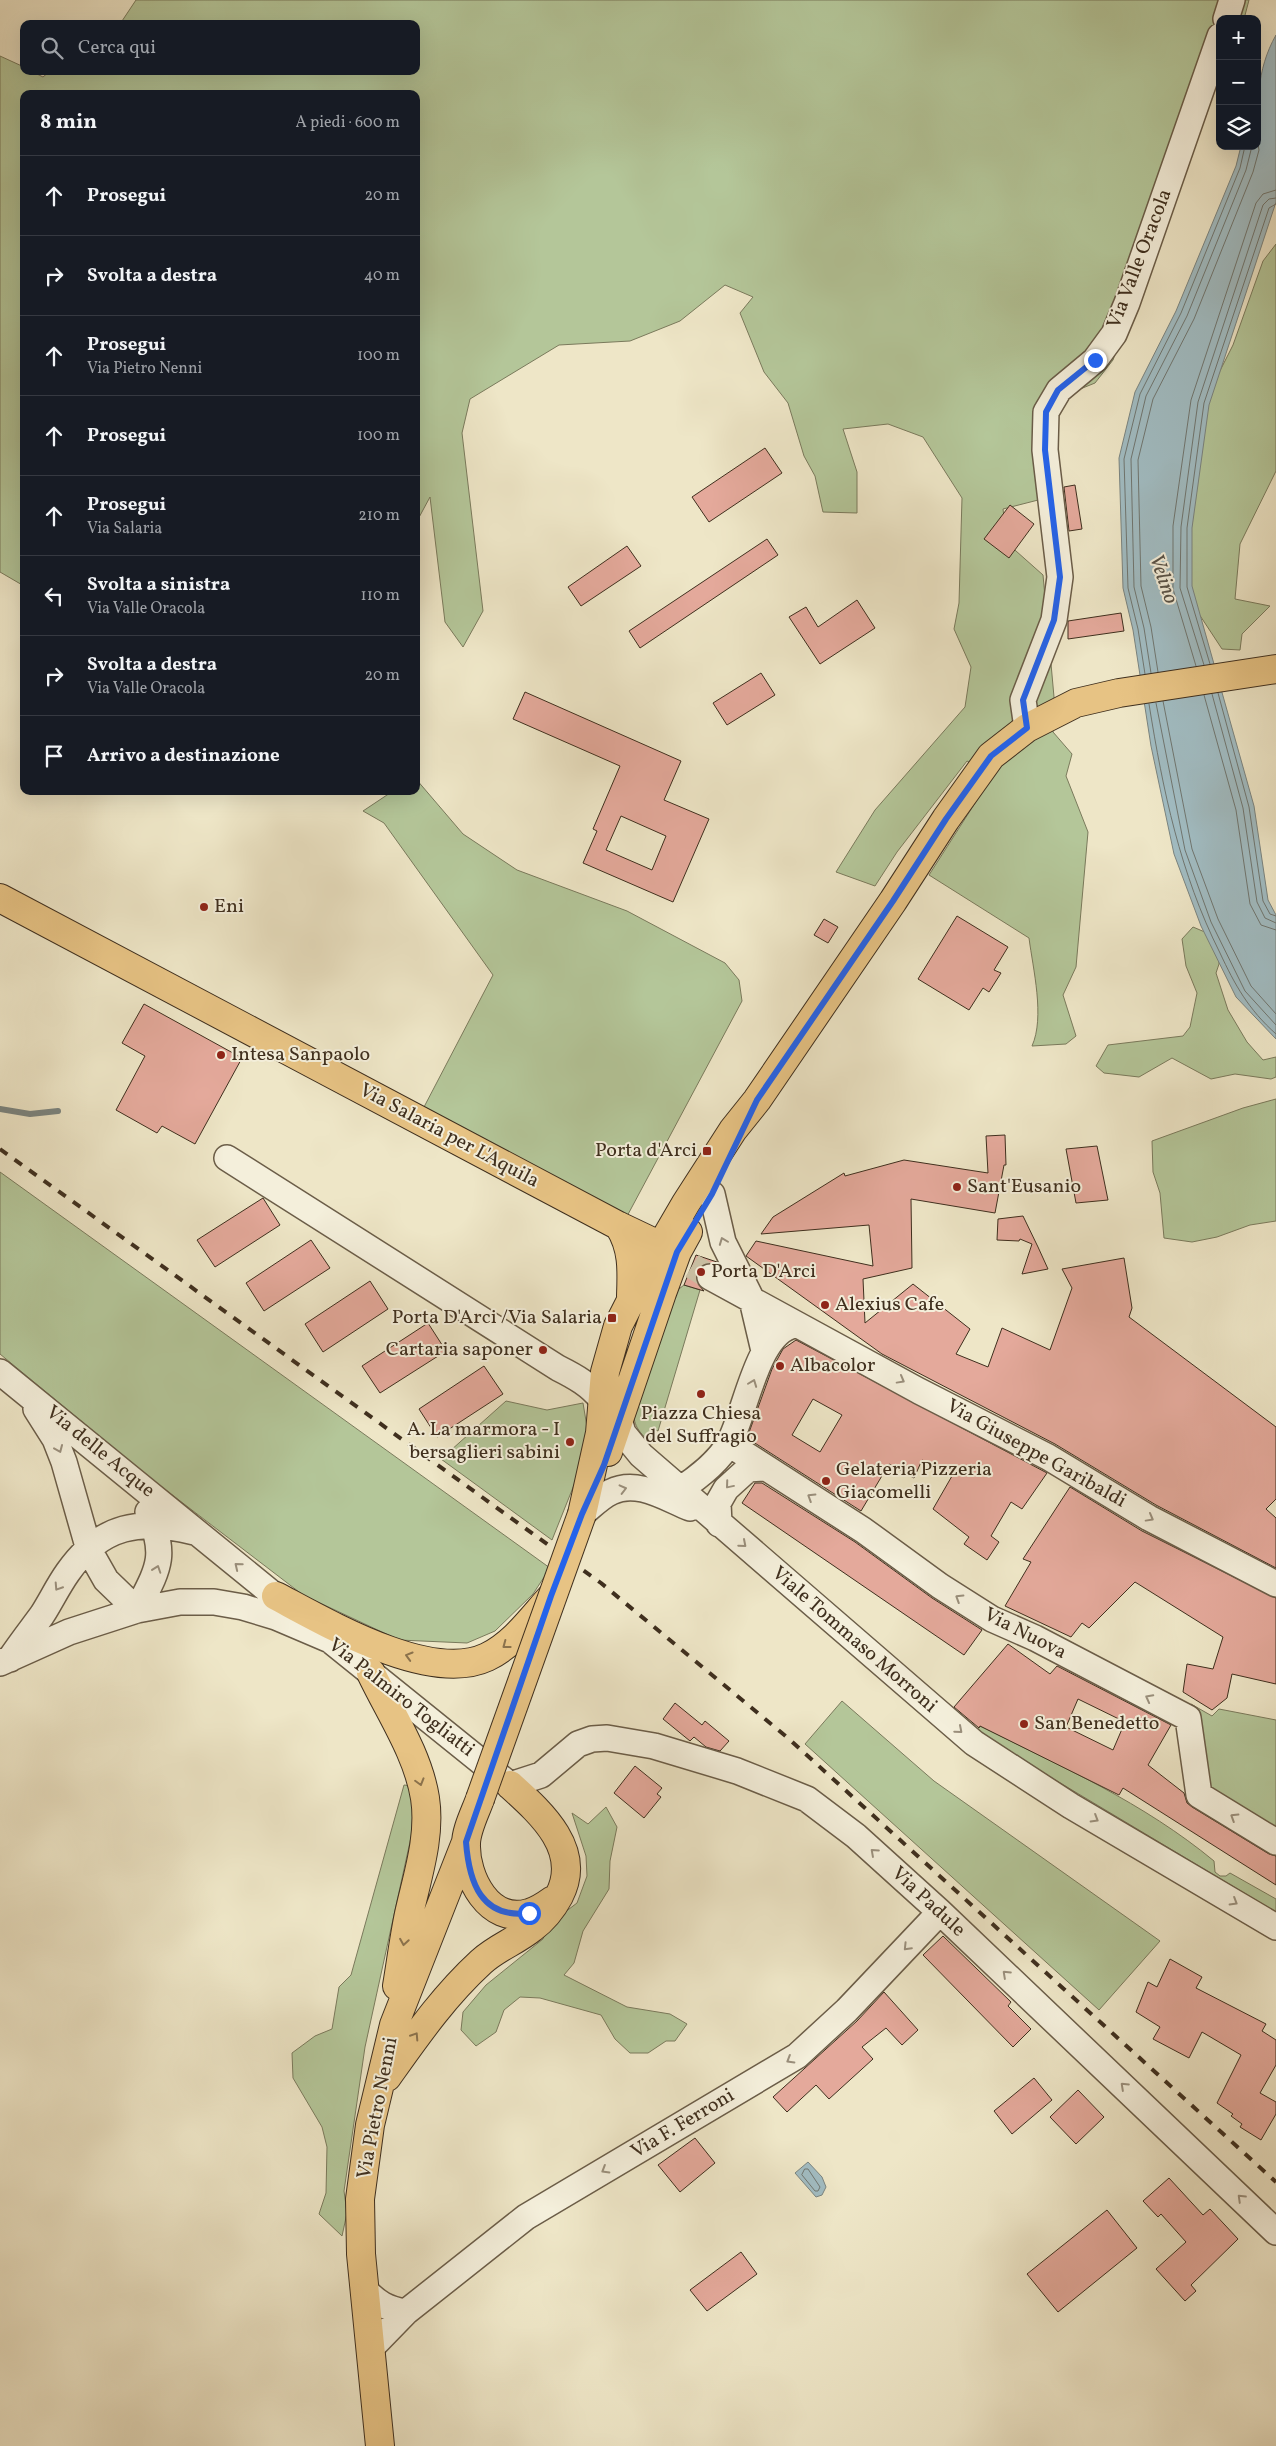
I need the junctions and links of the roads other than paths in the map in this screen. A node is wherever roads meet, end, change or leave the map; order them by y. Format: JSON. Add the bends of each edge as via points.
{"nodes":[{"id":1,"x":1232,"y":0,"type":"edge"},
{"id":2,"x":1227,"y":15,"type":"edge"},
{"id":3,"x":1216,"y":47,"type":"edge"},
{"id":4,"x":1276,"y":670,"type":"edge"},
{"id":5,"x":1027,"y":728,"type":"junction"},
{"id":6,"x":0,"y":898,"type":"edge"},
{"id":7,"x":757,"y":1100,"type":"junction"},
{"id":8,"x":227,"y":1158,"type":"dead end"},
{"id":9,"x":712,"y":1194,"type":"junction"},
{"id":10,"x":619,"y":1226,"type":"junction"},
{"id":11,"x":685,"y":1256,"type":"junction"},
{"id":12,"x":752,"y":1300,"type":"junction"},
{"id":13,"x":631,"y":1301,"type":"junction"},
{"id":14,"x":796,"y":1325,"type":"junction"},
{"id":15,"x":764,"y":1351,"type":"junction"},
{"id":16,"x":608,"y":1363,"type":"junction"},
{"id":17,"x":558,"y":1368,"type":"junction"},
{"id":18,"x":0,"y":1372,"type":"edge"},
{"id":19,"x":26,"y":1392,"type":"junction"},
{"id":20,"x":611,"y":1410,"type":"junction"},
{"id":21,"x":729,"y":1444,"type":"junction"},
{"id":22,"x":638,"y":1452,"type":"junction"},
{"id":23,"x":604,"y":1465,"type":"junction"},
{"id":24,"x":765,"y":1468,"type":"junction"},
{"id":25,"x":129,"y":1477,"type":"junction"},
{"id":26,"x":679,"y":1490,"type":"junction"},
{"id":27,"x":582,"y":1514,"type":"junction"},
{"id":28,"x":715,"y":1520,"type":"junction"},
{"id":29,"x":154,"y":1525,"type":"junction"},
{"id":30,"x":199,"y":1534,"type":"junction"},
{"id":31,"x":89,"y":1550,"type":"junction"},
{"id":32,"x":1276,"y":1584,"type":"edge"},
{"id":33,"x":276,"y":1596,"type":"junction"},
{"id":34,"x":551,"y":1596,"type":"junction"},
{"id":35,"x":137,"y":1610,"type":"junction"},
{"id":36,"x":330,"y":1640,"type":"junction"},
{"id":37,"x":5,"y":1661,"type":"edge"},
{"id":38,"x":371,"y":1673,"type":"junction"},
{"id":39,"x":510,"y":1784,"type":"junction"},
{"id":40,"x":466,"y":1842,"type":"junction"},
{"id":41,"x":1276,"y":1842,"type":"edge"},
{"id":42,"x":558,"y":1897,"type":"junction"},
{"id":43,"x":940,"y":1912,"type":"junction"},
{"id":44,"x":1276,"y":1927,"type":"edge"},
{"id":45,"x":394,"y":2024,"type":"junction"},
{"id":46,"x":378,"y":2091,"type":"junction"},
{"id":47,"x":1276,"y":2232,"type":"edge"},
{"id":48,"x":364,"y":2289,"type":"junction"},
{"id":49,"x":406,"y":2312,"type":"junction"},
{"id":50,"x":370,"y":2349,"type":"junction"},
{"id":51,"x":380,"y":2446,"type":"edge"}],
"edges":[{"from":1,"to":2,"type":"street"},
{"from":3,"to":5,"type":"street","name":"Via Valle Oracola","via":[[1114,334],[1095,360],[1058,390],[1046,412],[1045,450],[1060,577],[1054,620],[1023,700]]},
{"from":4,"to":5,"type":"main road","via":[[1076,703]]},
{"from":5,"to":7,"type":"main road","via":[[991,756]]},
{"from":6,"to":10,"type":"main road","name":"Via Salaria per L'Aquila"},
{"from":7,"to":9,"type":"main road"},
{"from":7,"to":11,"type":"main road","via":[[733,1130]]},
{"from":8,"to":17,"type":"street"},
{"from":9,"to":11,"type":"main road"},
{"from":12,"to":9,"type":"street","one_way":true,"via":[[723,1242]]},
{"from":10,"to":11,"type":"main road","name":"Via Salaria per L'Aquila"},
{"from":10,"to":13,"type":"main road","via":[[627,1238],[632,1259]]},
{"from":11,"to":12,"type":"street","name":"Via Giuseppe Garibaldi"},
{"from":11,"to":13,"type":"main road"},
{"from":11,"to":20,"type":"main road"},
{"from":12,"to":14,"type":"street","name":"Via Giuseppe Garibaldi"},
{"from":12,"to":15,"type":"street"},
{"from":13,"to":16,"type":"main road","via":[[618,1326]]},
{"from":14,"to":15,"type":"street","via":[[781,1330]]},
{"from":14,"to":32,"type":"street","name":"Via Giuseppe Garibaldi","one_way":true,"via":[[1048,1457],[1149,1518]]},
{"from":21,"to":15,"type":"street","one_way":true},
{"from":16,"to":17,"type":"street"},
{"from":16,"to":20,"type":"main road"},
{"from":17,"to":20,"type":"street","via":[[592,1388]]},
{"from":18,"to":19,"type":"street","name":"Via delle Acque"},
{"from":19,"to":25,"type":"street","name":"Via delle Acque"},
{"from":19,"to":31,"type":"street","one_way":true,"via":[[55,1439]]},
{"from":20,"to":22,"type":"street","name":"Viale Tommaso Morroni"},
{"from":20,"to":23,"type":"main road"},
{"from":20,"to":27,"type":"main road","via":[[598,1441]]},
{"from":21,"to":24,"type":"street","name":"Via Nuova"},
{"from":21,"to":26,"type":"street","via":[[701,1476]]},
{"from":22,"to":23,"type":"street"},
{"from":22,"to":26,"type":"street","name":"Viale Tommaso Morroni"},
{"from":23,"to":27,"type":"main road"},
{"from":24,"to":28,"type":"street","one_way":true,"via":[[748,1469],[726,1489],[718,1503]]},
{"from":41,"to":24,"type":"street","name":"Via Nuova","one_way":true,"via":[[1199,1795],[1188,1718],[992,1619],[839,1514]]},
{"from":25,"to":29,"type":"street"},
{"from":25,"to":30,"type":"street","name":"Via delle Acque"},
{"from":26,"to":28,"type":"street","name":"Viale Tommaso Morroni"},
{"from":27,"to":28,"type":"street","one_way":true,"via":[[610,1493],[628,1486],[651,1492]]},
{"from":27,"to":34,"type":"main road","bridge":true},
{"from":28,"to":44,"type":"street","name":"Viale Tommaso Morroni","one_way":true,"via":[[974,1743],[1071,1806]]},
{"from":29,"to":30,"type":"street"},
{"from":29,"to":31,"type":"street","via":[[132,1526],[108,1536]]},
{"from":35,"to":29,"type":"street","one_way":true,"via":[[160,1558],[160,1540]]},
{"from":33,"to":30,"type":"street","name":"Via delle Acque","one_way":true},
{"from":31,"to":35,"type":"street","via":[[106,1580]]},
{"from":31,"to":37,"type":"street","one_way":true,"via":[[70,1570],[42,1614]]},
{"from":34,"to":33,"type":"main road","one_way":true,"via":[[508,1644],[486,1657],[457,1664],[432,1662],[394,1652],[340,1630]]},
{"from":33,"to":36,"type":"street","name":"Via delle Acque"},
{"from":34,"to":40,"type":"main road","name":"Via Pietro Nenni","bridge":true},
{"from":35,"to":36,"type":"street","name":"Via Palmiro Togliatti","via":[[180,1602],[214,1602],[276,1617]]},
{"from":35,"to":37,"type":"street","name":"Via Palmiro Togliatti","via":[[69,1632]]},
{"from":36,"to":38,"type":"street","name":"Via Palmiro Togliatti"},
{"from":38,"to":39,"type":"street","name":"Via Palmiro Togliatti"},
{"from":38,"to":45,"type":"main road","one_way":true,"via":[[418,1772],[427,1821],[395,2001]]},
{"from":39,"to":42,"type":"main road","via":[[560,1840],[567,1870]]},
{"from":43,"to":39,"type":"street","name":"Via Padule","one_way":true,"via":[[856,1836],[807,1799],[737,1771],[654,1746],[592,1738],[578,1744],[541,1776]]},
{"from":40,"to":42,"type":"main road","via":[[468,1869],[476,1886],[485,1900],[499,1911],[516,1915],[529,1913]]},
{"from":40,"to":45,"type":"main road","name":"Via Pietro Nenni"},
{"from":46,"to":42,"type":"main road","one_way":true,"via":[[423,2025],[454,1987],[487,1956],[532,1928],[549,1912]]},
{"from":47,"to":43,"type":"street","name":"Via Padule","one_way":true},
{"from":43,"to":49,"type":"street","name":"Via F. Ferroni","one_way":true,"via":[[847,2010],[797,2056],[526,2217]]},
{"from":45,"to":46,"type":"main road","name":"Via Pietro Nenni"},
{"from":46,"to":48,"type":"main road","name":"Via Pietro Nenni","via":[[360,2199]]},
{"from":48,"to":49,"type":"street","via":[[377,2303],[390,2310]]},
{"from":48,"to":50,"type":"main road","name":"Via Pietro Nenni"},
{"from":49,"to":50,"type":"street","name":"Via F. Ferroni"},
{"from":50,"to":51,"type":"main road","name":"Via Pietro Nenni"}]}
